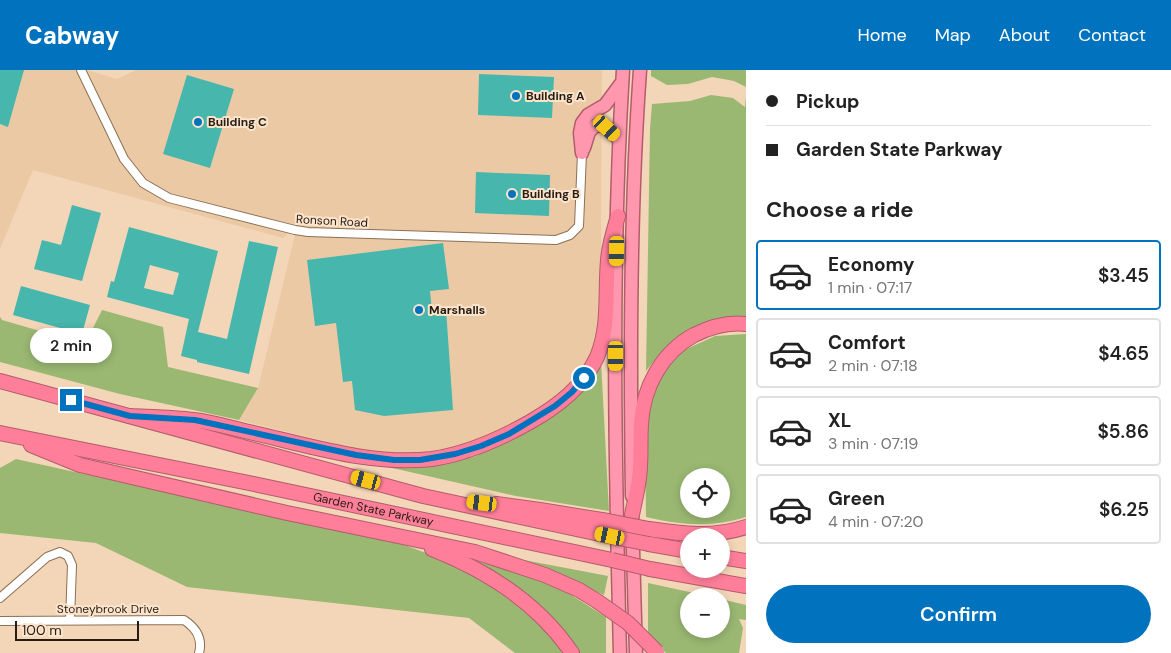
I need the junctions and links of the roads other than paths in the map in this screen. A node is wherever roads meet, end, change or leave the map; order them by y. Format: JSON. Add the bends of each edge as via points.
{"nodes":[{"id":1,"x":81,"y":70,"type":"edge"},
{"id":2,"x":640,"y":70,"type":"edge"},
{"id":3,"x":622,"y":76,"type":"edge"},
{"id":4,"x":620,"y":139,"type":"junction"},
{"id":5,"x":582,"y":153,"type":"junction"},
{"id":6,"x":618,"y":216,"type":"junction"},
{"id":7,"x":746,"y":324,"type":"edge"},
{"id":8,"x":0,"y":381,"type":"edge"},
{"id":9,"x":130,"y":416,"type":"junction"},
{"id":10,"x":2,"y":433,"type":"edge"},
{"id":11,"x":423,"y":496,"type":"junction"},
{"id":12,"x":632,"y":516,"type":"junction"},
{"id":13,"x":746,"y":527,"type":"edge"},
{"id":14,"x":411,"y":539,"type":"junction"},
{"id":15,"x":680,"y":550,"type":"edge"},
{"id":16,"x":730,"y":558,"type":"edge"},
{"id":17,"x":746,"y":561,"type":"edge"},
{"id":18,"x":746,"y":586,"type":"edge"},
{"id":19,"x":0,"y":598,"type":"edge"},
{"id":20,"x":70,"y":620,"type":"junction"},
{"id":21,"x":0,"y":621,"type":"edge"},
{"id":22,"x":200,"y":649,"type":"edge"},
{"id":23,"x":658,"y":652,"type":"edge"},
{"id":24,"x":572,"y":653,"type":"edge"},
{"id":25,"x":620,"y":653,"type":"edge"},
{"id":26,"x":636,"y":653,"type":"edge"}],
"edges":[{"from":1,"to":5,"type":"street","name":"Ronson Road","via":[[124,159],[142,183],[169,198],[295,230],[538,240],[564,238],[579,226]]},
{"from":2,"to":12,"type":"highway","via":[[632,286]]},
{"from":3,"to":4,"type":"highway"},
{"from":3,"to":5,"type":"highway","via":[[605,105],[588,115],[582,123]]},
{"from":4,"to":5,"type":"highway","via":[[604,126],[596,125],[589,132]]},
{"from":4,"to":6,"type":"highway"},
{"from":6,"to":9,"type":"highway","via":[[608,259],[605,328],[589,371],[555,406],[481,446],[431,459],[381,459],[195,420]]},
{"from":6,"to":25,"type":"highway","via":[[616,366]]},
{"from":7,"to":12,"type":"highway","via":[[721,326],[687,339],[670,353],[656,372],[642,412],[640,468]]},
{"from":8,"to":9,"type":"highway","name":"Garden State Parkway"},
{"from":9,"to":11,"type":"highway","name":"Garden State Parkway"},
{"from":10,"to":14,"type":"highway","via":[[80,465]]},
{"from":10,"to":18,"type":"highway","name":"Garden State Parkway","bridge":true,"via":[[650,569]]},
{"from":11,"to":13,"type":"highway","bridge":true,"via":[[540,510],[696,535]]},
{"from":11,"to":15,"type":"highway","name":"Garden State Parkway","bridge":true},
{"from":12,"to":26,"type":"highway"},
{"from":14,"to":23,"type":"highway","bridge":true,"via":[[451,546],[561,582],[597,601],[628,623]]},
{"from":14,"to":24,"type":"highway","via":[[465,563],[512,591],[542,616]]},
{"from":16,"to":17,"type":"highway"},
{"from":19,"to":20,"type":"street","via":[[47,557],[60,552],[68,556],[72,565]]},
{"from":20,"to":21,"type":"street","name":"Stoneybrook Drive"},
{"from":20,"to":22,"type":"street","name":"Stoneybrook Drive","via":[[184,620],[199,636]]}]}
